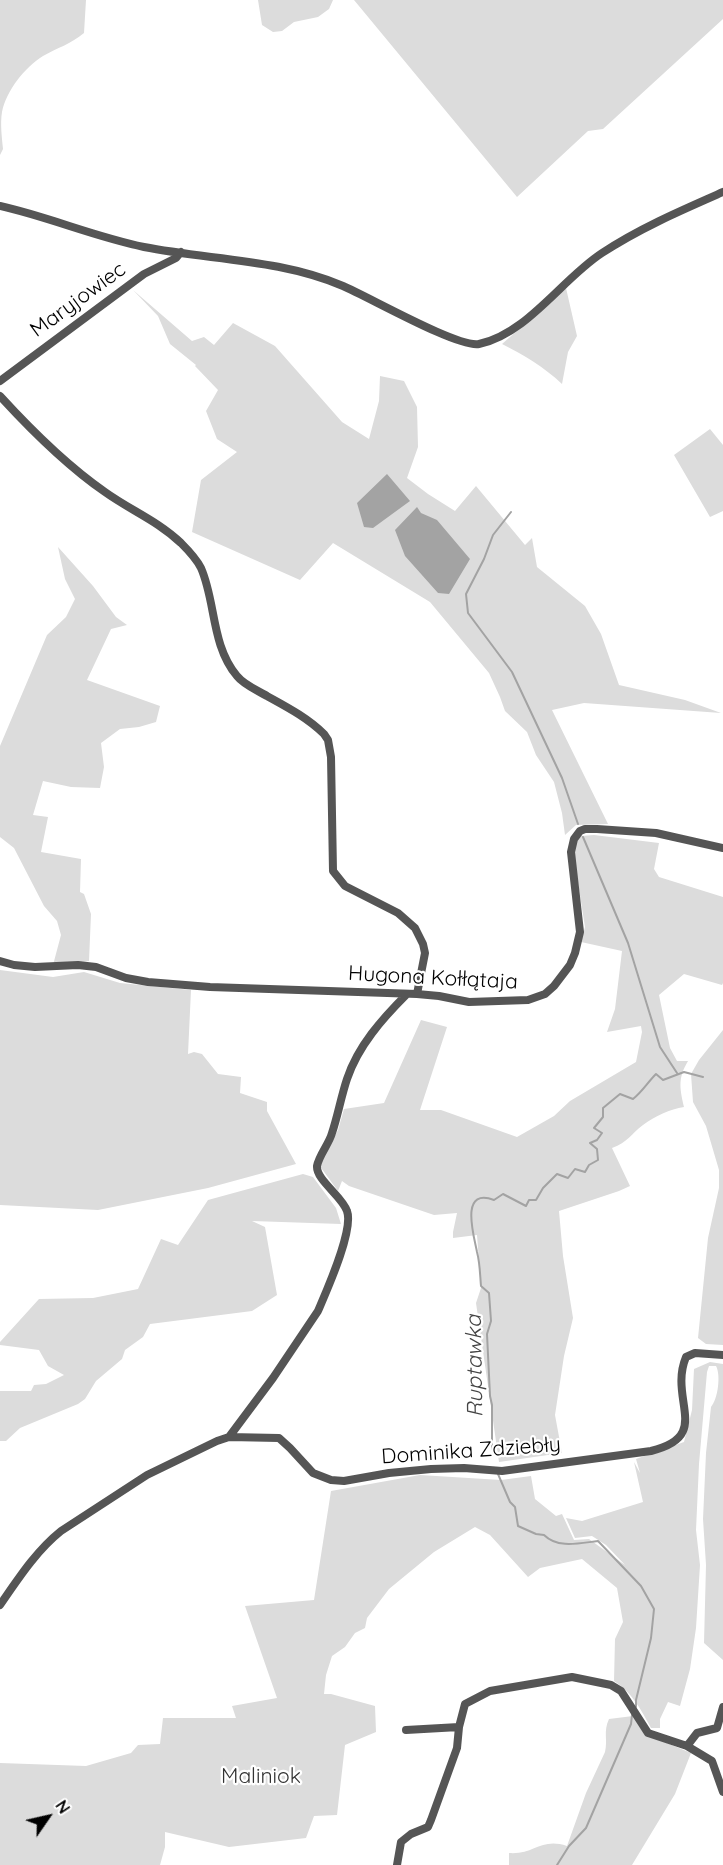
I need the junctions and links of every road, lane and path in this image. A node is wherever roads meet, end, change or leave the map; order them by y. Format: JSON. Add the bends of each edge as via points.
{"nodes":[{"id":1,"x":723,"y":192,"type":"edge"},
{"id":2,"x":0,"y":206,"type":"edge"},
{"id":3,"x":181,"y":252,"type":"junction"},
{"id":4,"x":0,"y":381,"type":"edge"},
{"id":5,"x":0,"y":396,"type":"edge"},
{"id":6,"x":723,"y":848,"type":"edge"},
{"id":7,"x":0,"y":961,"type":"edge"},
{"id":8,"x":407,"y":994,"type":"junction"},
{"id":9,"x":417,"y":994,"type":"junction"},
{"id":10,"x":723,"y":1355,"type":"edge"},
{"id":11,"x":229,"y":1437,"type":"junction"},
{"id":12,"x":0,"y":1605,"type":"edge"},
{"id":13,"x":723,"y":1707,"type":"edge"},
{"id":14,"x":459,"y":1727,"type":"junction"},
{"id":15,"x":406,"y":1730,"type":"dead end"},
{"id":16,"x":687,"y":1746,"type":"junction"},
{"id":17,"x":723,"y":1792,"type":"edge"},
{"id":18,"x":398,"y":1865,"type":"edge"}],
"edges":[{"from":1,"to":3,"type":"street","via":[[601,253],[513,329],[477,345],[453,339],[303,271]]},
{"from":2,"to":3,"type":"street","via":[[123,242]]},
{"from":3,"to":4,"type":"street","name":"Maryjowiec","via":[[144,274]]},
{"from":5,"to":9,"type":"street","via":[[84,477],[180,542],[202,570],[214,626],[237,676],[324,734],[331,757],[333,871],[345,886],[398,913],[415,928],[425,953]]},
{"from":6,"to":9,"type":"street","name":"Hugona Kołłątaja","via":[[656,833],[580,831],[571,852],[580,932],[570,965],[554,986],[528,1000],[469,1002]]},
{"from":7,"to":8,"type":"street","name":"Hugona Kołłątaja","via":[[35,967],[96,967],[147,982]]},
{"from":8,"to":9,"type":"street","name":"Hugona Kołłątaja"},
{"from":8,"to":11,"type":"street","via":[[373,1030],[358,1055],[347,1077],[332,1135],[318,1163],[318,1173],[341,1200],[349,1220],[318,1311]]},
{"from":10,"to":11,"type":"street","name":"Dominika Zdziebły","via":[[695,1353],[686,1357],[681,1384],[684,1431],[675,1443],[651,1451],[502,1471],[431,1469],[344,1481],[313,1473],[279,1438]]},
{"from":11,"to":12,"type":"street","name":"Dominika Zdziebły","via":[[147,1475],[61,1531],[36,1555]]},
{"from":13,"to":16,"type":"street","via":[[717,1728],[697,1733]]},
{"from":14,"to":15,"type":"street"},
{"from":14,"to":16,"type":"street","via":[[465,1704],[490,1691],[572,1677],[611,1685],[621,1691],[648,1733]]},
{"from":14,"to":18,"type":"street","via":[[457,1748],[428,1827],[401,1842]]},
{"from":16,"to":17,"type":"street","via":[[712,1761]]}]}
